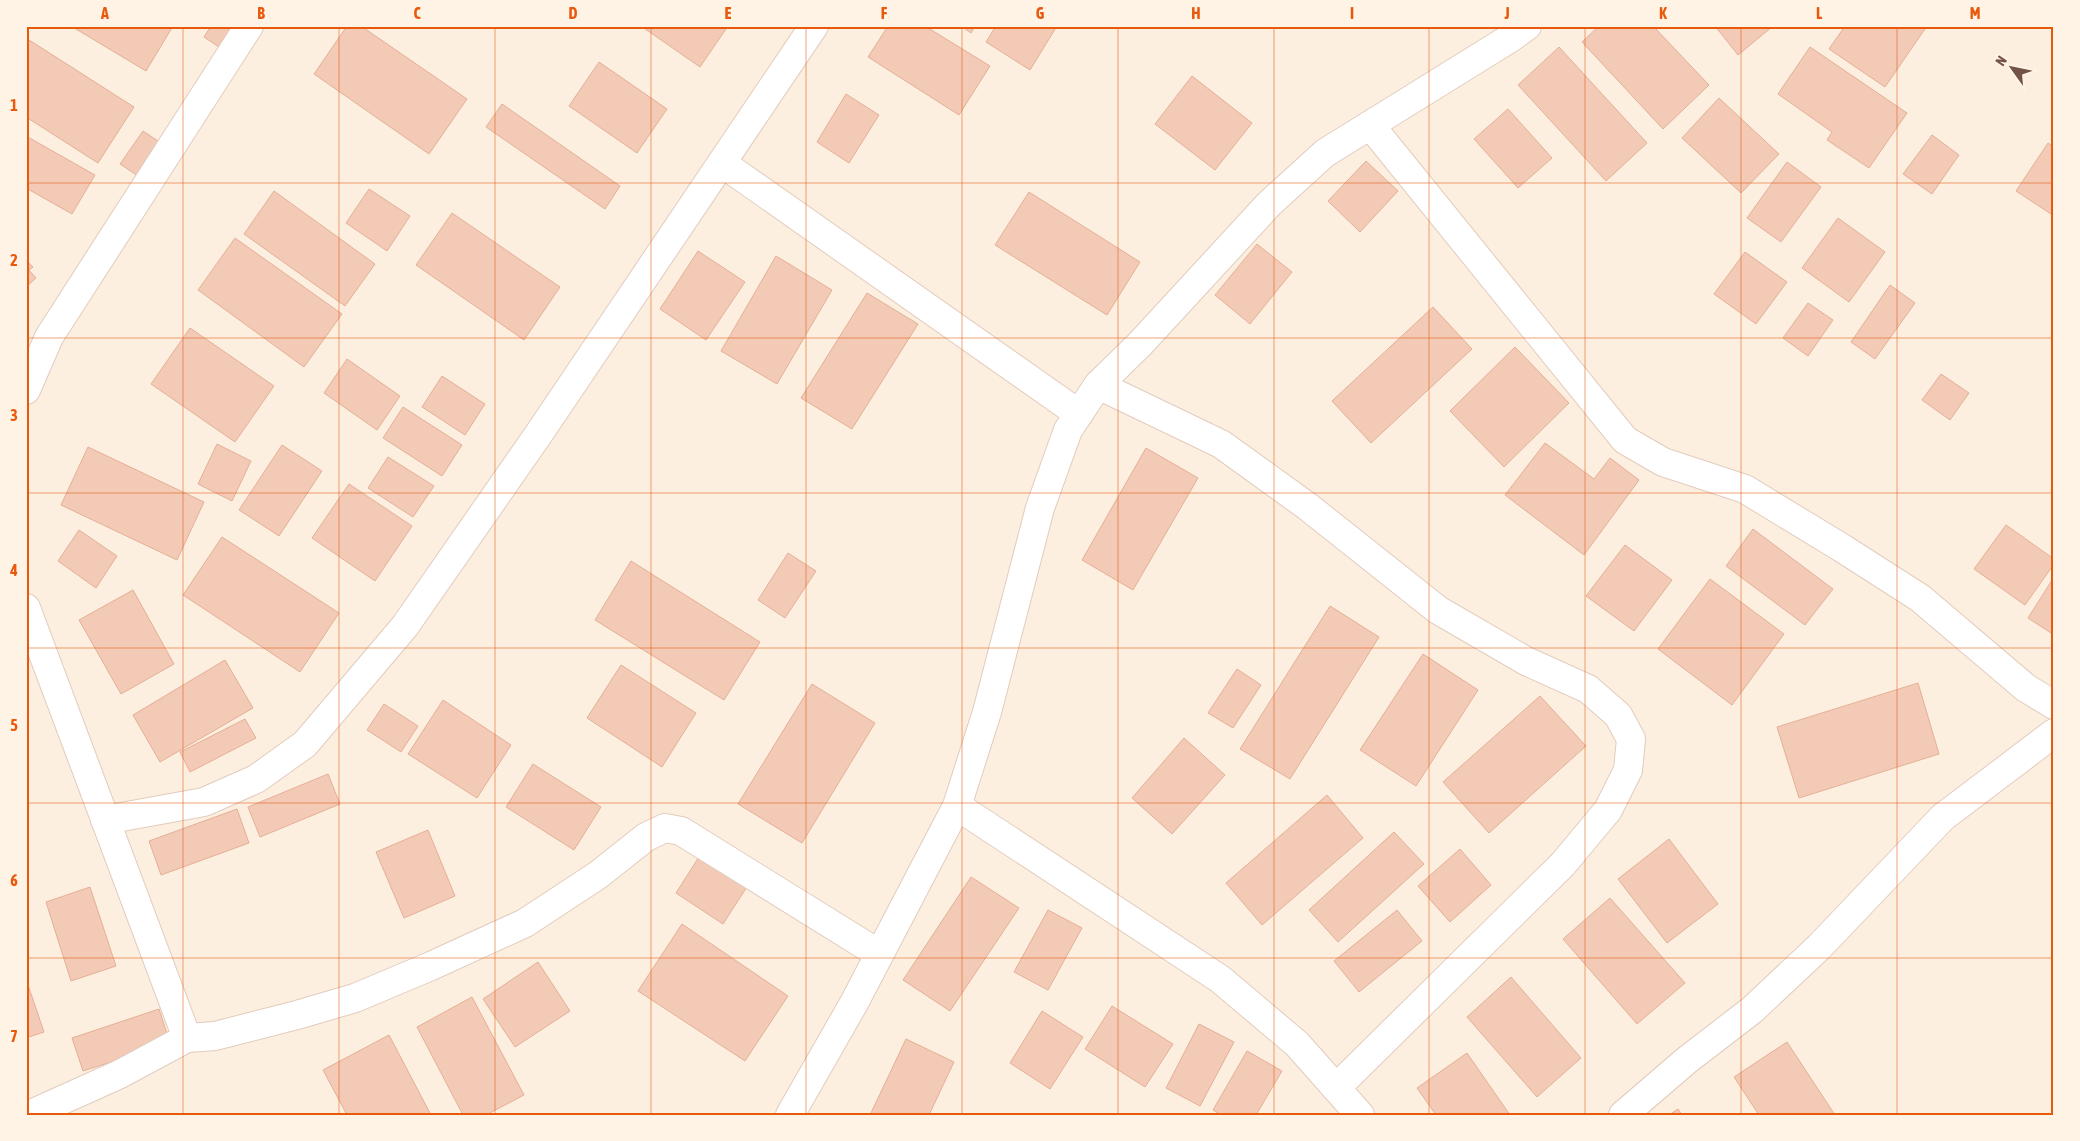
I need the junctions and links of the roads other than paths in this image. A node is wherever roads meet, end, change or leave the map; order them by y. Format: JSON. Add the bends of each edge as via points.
{"nodes":[{"id":1,"x":249,"y":26,"type":"edge"},
{"id":2,"x":814,"y":26,"type":"edge"},
{"id":3,"x":1527,"y":26,"type":"edge"},
{"id":4,"x":1370,"y":125,"type":"junction"},
{"id":5,"x":722,"y":163,"type":"junction"},
{"id":6,"x":1098,"y":385,"type":"junction"},
{"id":7,"x":26,"y":390,"type":"edge"},
{"id":8,"x":1078,"y":414,"type":"junction"},
{"id":9,"x":26,"y":608,"type":"edge"},
{"id":10,"x":2054,"y":705,"type":"edge"},
{"id":11,"x":2054,"y":733,"type":"edge"},
{"id":12,"x":957,"y":806,"type":"junction"},
{"id":13,"x":105,"y":820,"type":"junction"},
{"id":14,"x":879,"y":954,"type":"junction"},
{"id":15,"x":187,"y":1038,"type":"junction"},
{"id":16,"x":1336,"y":1088,"type":"junction"},
{"id":17,"x":29,"y":1115,"type":"edge"},
{"id":18,"x":790,"y":1115,"type":"edge"},
{"id":19,"x":1360,"y":1115,"type":"edge"},
{"id":20,"x":1623,"y":1115,"type":"edge"}],
"edges":[{"from":1,"to":7,"type":"street","via":[[49,337]]},
{"from":2,"to":5,"type":"street"},
{"from":3,"to":4,"type":"street"},
{"from":4,"to":6,"type":"street","via":[[1325,153],[1268,204],[1140,344]]},
{"from":4,"to":10,"type":"street","via":[[1625,440],[1663,462],[1745,489],[1842,548],[1920,598],[2026,688]]},
{"from":5,"to":8,"type":"street"},
{"from":5,"to":13,"type":"street","via":[[405,626],[305,744],[256,780],[204,802]]},
{"from":6,"to":8,"type":"street"},
{"from":6,"to":16,"type":"street","via":[[1221,444],[1307,506],[1438,610],[1526,661],[1588,689],[1618,715],[1632,739],[1628,770],[1608,810],[1563,864]]},
{"from":8,"to":12,"type":"street","via":[[1068,430],[1040,508],[987,712]]},
{"from":9,"to":13,"type":"street"},
{"from":11,"to":20,"type":"street","via":[[1943,817],[1819,947],[1758,1004]]},
{"from":12,"to":14,"type":"street"},
{"from":12,"to":16,"type":"street","via":[[1220,979],[1296,1044]]},
{"from":13,"to":15,"type":"street"},
{"from":14,"to":15,"type":"street","via":[[682,831],[665,828],[526,923],[431,966],[355,998],[214,1036]]},
{"from":14,"to":18,"type":"street"},
{"from":15,"to":17,"type":"street","via":[[120,1074]]},
{"from":16,"to":19,"type":"street"}]}
